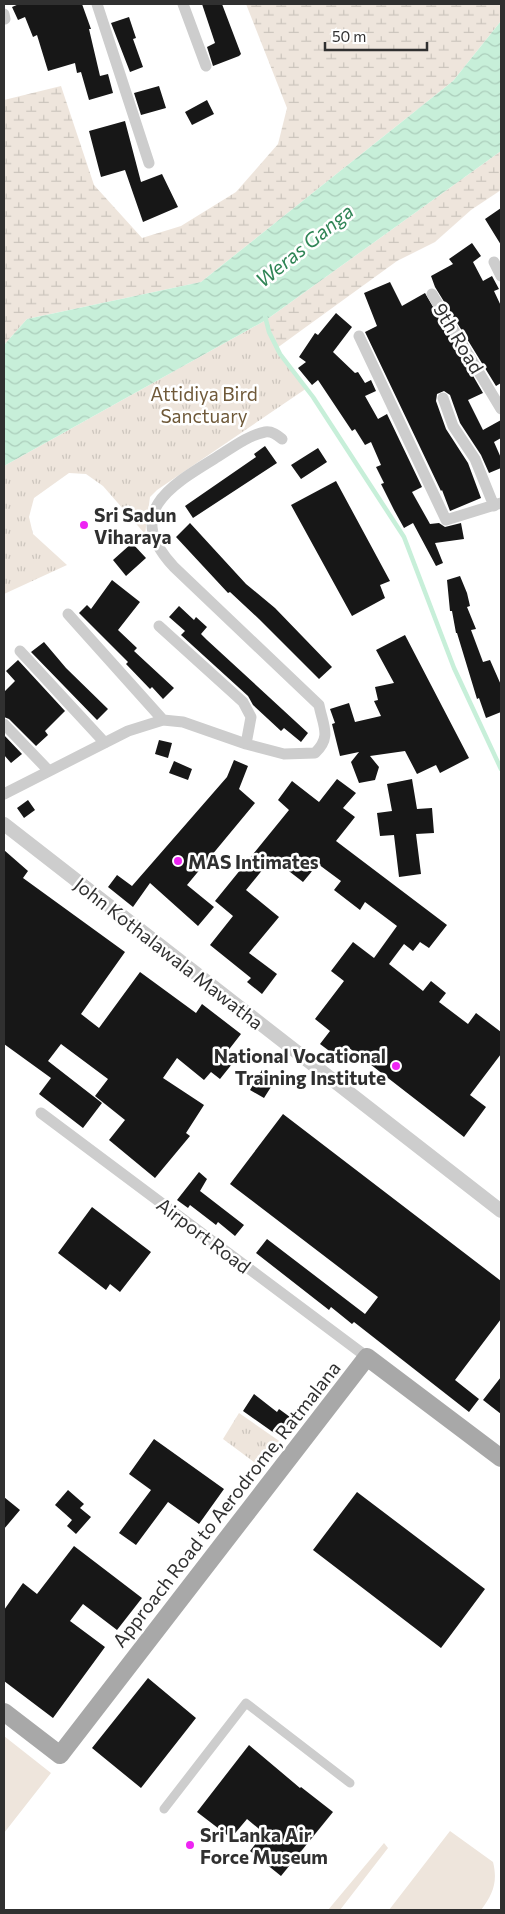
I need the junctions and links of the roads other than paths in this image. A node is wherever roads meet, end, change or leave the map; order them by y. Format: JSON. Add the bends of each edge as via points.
{"nodes":[{"id":1,"x":97,"y":4,"type":"edge"},
{"id":2,"x":183,"y":4,"type":"edge"},
{"id":3,"x":206,"y":66,"type":"dead end"},
{"id":4,"x":149,"y":163,"type":"dead end"},
{"id":5,"x":494,"y":262,"type":"dead end"},
{"id":6,"x":501,"y":276,"type":"edge"},
{"id":7,"x":432,"y":294,"type":"dead end"},
{"id":8,"x":359,"y":336,"type":"dead end"},
{"id":9,"x":443,"y":398,"type":"dead end"},
{"id":10,"x":501,"y":409,"type":"edge"},
{"id":11,"x":282,"y":438,"type":"dead end"},
{"id":12,"x":497,"y":504,"type":"edge"},
{"id":13,"x":68,"y":614,"type":"dead end"},
{"id":14,"x":159,"y":626,"type":"dead end"},
{"id":15,"x":20,"y":651,"type":"dead end"},
{"id":16,"x":163,"y":720,"type":"junction"},
{"id":17,"x":4,"y":724,"type":"edge"},
{"id":18,"x":105,"y":743,"type":"junction"},
{"id":19,"x":246,"y":744,"type":"junction"},
{"id":20,"x":49,"y":771,"type":"junction"},
{"id":21,"x":4,"y":794,"type":"edge"},
{"id":22,"x":4,"y":824,"type":"edge"},
{"id":23,"x":41,"y":1113,"type":"dead end"},
{"id":24,"x":501,"y":1211,"type":"edge"},
{"id":25,"x":367,"y":1357,"type":"junction"},
{"id":26,"x":501,"y":1458,"type":"edge"},
{"id":27,"x":4,"y":1712,"type":"edge"},
{"id":28,"x":350,"y":1783,"type":"dead end"},
{"id":29,"x":164,"y":1809,"type":"dead end"}],
"edges":[{"from":1,"to":4,"type":"street"},
{"from":2,"to":3,"type":"street"},
{"from":5,"to":6,"type":"street"},
{"from":7,"to":10,"type":"street","name":"9th Road"},
{"from":8,"to":12,"type":"street","via":[[446,520]]},
{"from":9,"to":12,"type":"street","via":[[453,426]]},
{"from":11,"to":19,"type":"street","via":[[272,432],[264,432],[238,445],[182,478],[152,511],[152,530],[159,552],[318,705],[326,738],[314,753],[284,754]]},
{"from":13,"to":16,"type":"street"},
{"from":14,"to":19,"type":"street","via":[[242,702],[251,717]]},
{"from":15,"to":18,"type":"street"},
{"from":16,"to":18,"type":"street","via":[[128,731]]},
{"from":16,"to":19,"type":"street","via":[[183,722]]},
{"from":17,"to":20,"type":"street"},
{"from":18,"to":20,"type":"street"},
{"from":20,"to":21,"type":"street"},
{"from":22,"to":24,"type":"street","name":"John Kothalawala Mawatha"},
{"from":23,"to":25,"type":"street","name":"Airport Road"},
{"from":25,"to":26,"type":"main road","name":"Approach Road to Aerodrome, Ratmalana"},
{"from":25,"to":27,"type":"main road","name":"Approach Road to Aerodrome, Ratmalana","via":[[60,1755]]},
{"from":28,"to":29,"type":"street","via":[[246,1703]]}]}
